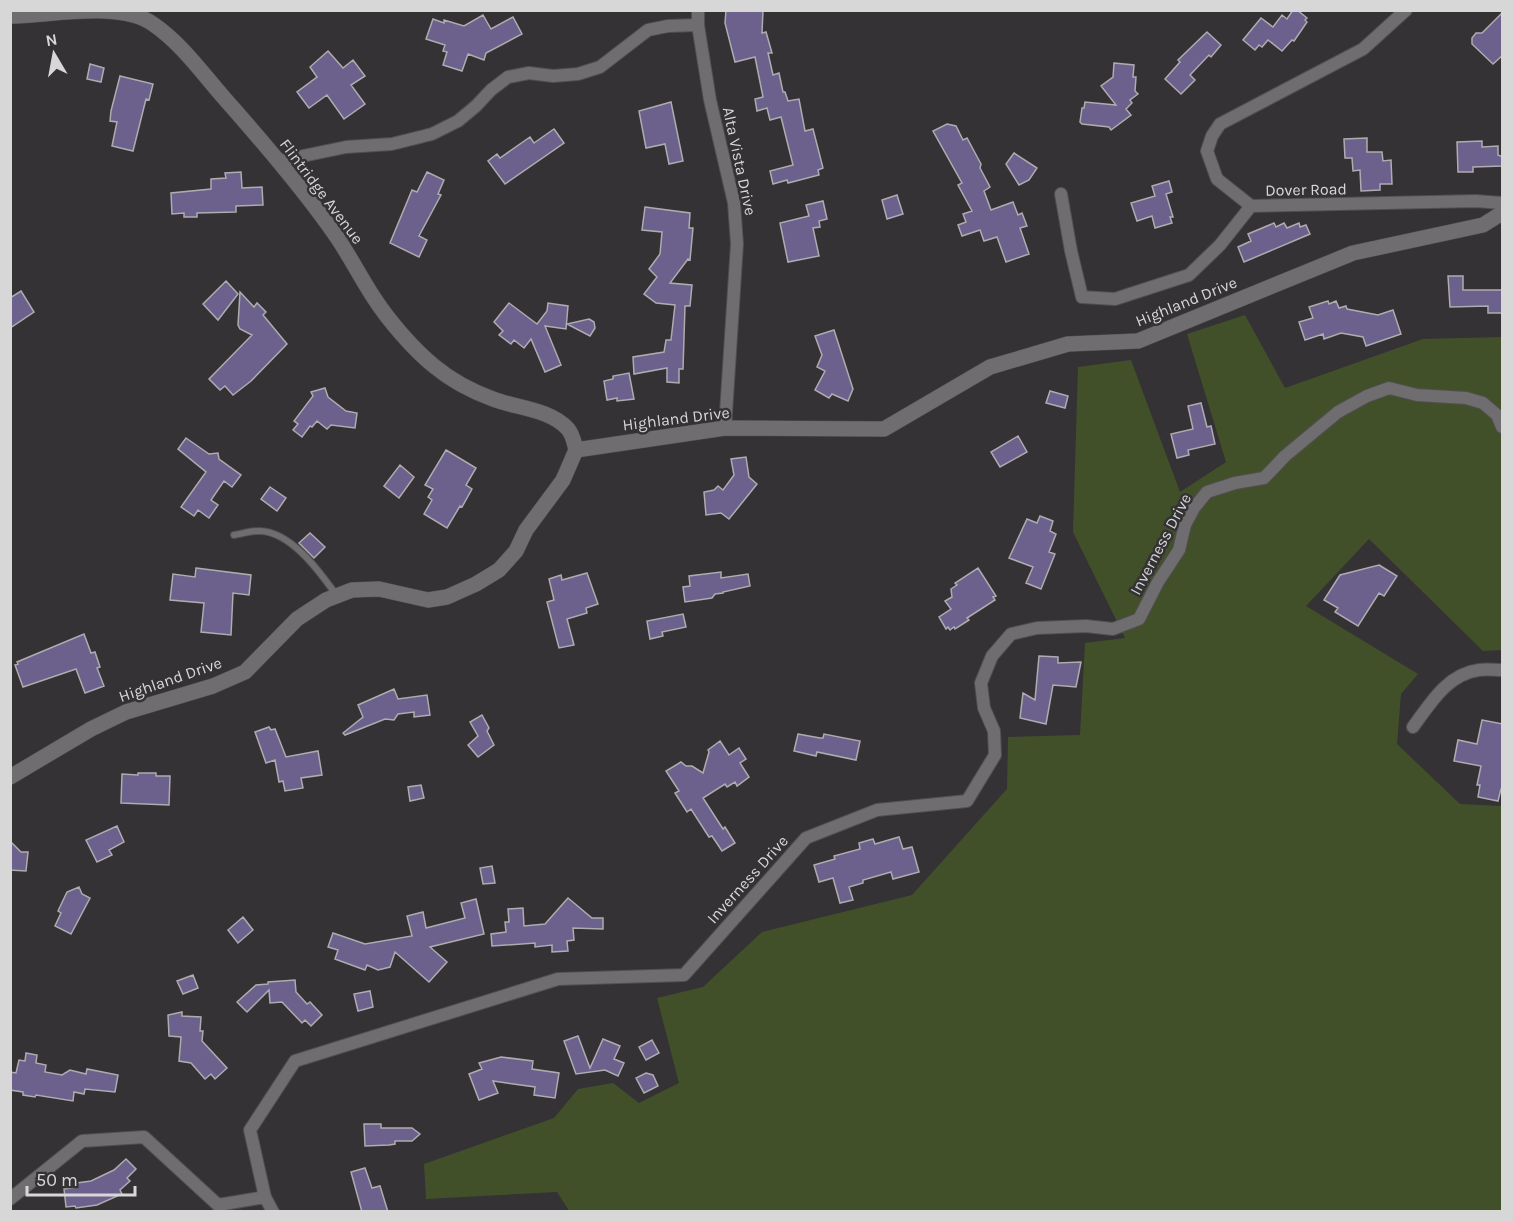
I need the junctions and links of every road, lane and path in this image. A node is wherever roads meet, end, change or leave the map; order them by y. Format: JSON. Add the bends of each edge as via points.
{"nodes":[{"id":1,"x":698,"y":10,"type":"edge"},
{"id":2,"x":1406,"y":10,"type":"edge"},
{"id":3,"x":143,"y":14,"type":"edge"},
{"id":4,"x":10,"y":16,"type":"edge"},
{"id":5,"x":698,"y":25,"type":"junction"},
{"id":6,"x":279,"y":161,"type":"junction"},
{"id":7,"x":1061,"y":194,"type":"dead end"},
{"id":8,"x":1503,"y":203,"type":"edge"},
{"id":9,"x":1251,"y":206,"type":"junction"},
{"id":10,"x":1503,"y":213,"type":"edge"},
{"id":11,"x":1503,"y":427,"type":"edge"},
{"id":12,"x":725,"y":428,"type":"junction"},
{"id":13,"x":576,"y":450,"type":"junction"},
{"id":14,"x":234,"y":535,"type":"dead end"},
{"id":15,"x":337,"y":596,"type":"junction"},
{"id":16,"x":1503,"y":670,"type":"edge"},
{"id":17,"x":1413,"y":727,"type":"dead end"},
{"id":18,"x":10,"y":777,"type":"edge"},
{"id":19,"x":265,"y":1197,"type":"junction"},
{"id":20,"x":10,"y":1199,"type":"edge"},
{"id":21,"x":273,"y":1212,"type":"edge"}],
"edges":[{"from":1,"to":5,"type":"street","name":"Alta Vista Drive"},
{"from":2,"to":9,"type":"street","name":"Dover Road","via":[[1363,49],[1220,124],[1207,151],[1216,178]]},
{"from":3,"to":4,"type":"street","name":"Flintridge Avenue","via":[[76,11]]},
{"from":3,"to":6,"type":"street","name":"Flintridge Avenue","via":[[174,42]]},
{"from":5,"to":6,"type":"street","via":[[648,30],[600,67],[578,74],[529,73],[508,77],[458,122],[432,134],[393,144],[346,147]]},
{"from":5,"to":12,"type":"street","name":"Alta Vista Drive","via":[[710,100],[734,203],[737,244]]},
{"from":6,"to":13,"type":"street","name":"Flintridge Avenue","via":[[334,232],[398,330],[433,365],[462,387],[551,418],[567,428]]},
{"from":7,"to":9,"type":"street","via":[[1082,297],[1098,299],[1115,299],[1189,276]]},
{"from":8,"to":9,"type":"street","name":"Dover Road"},
{"from":10,"to":12,"type":"street","name":"Highland Drive","via":[[1483,225],[1353,253],[1138,341],[1068,344],[990,367],[884,429]]},
{"from":11,"to":19,"type":"street","name":"Inverness Drive","via":[[1483,403],[1389,388],[1338,412],[1264,478],[1207,492],[1194,508],[1179,550],[1139,619],[1113,629],[1037,628],[1011,634],[992,656],[981,683],[984,708],[994,731],[995,755],[967,801],[877,810],[806,838],[684,975],[558,979],[295,1061],[250,1130]]},
{"from":12,"to":13,"type":"street","name":"Highland Drive"},
{"from":13,"to":15,"type":"street","name":"Highland Drive","via":[[563,480],[499,570],[447,597],[428,600],[379,589],[352,590]]},
{"from":14,"to":15,"type":"lane","via":[[272,533],[290,543],[316,567]]},
{"from":15,"to":18,"type":"street","name":"Highland Drive","via":[[297,620],[245,672],[213,686],[126,712]]},
{"from":16,"to":17,"type":"street","via":[[1478,670],[1459,676],[1438,692]]},
{"from":19,"to":20,"type":"street","via":[[218,1205],[144,1137],[82,1141]]},
{"from":19,"to":21,"type":"street"}]}
